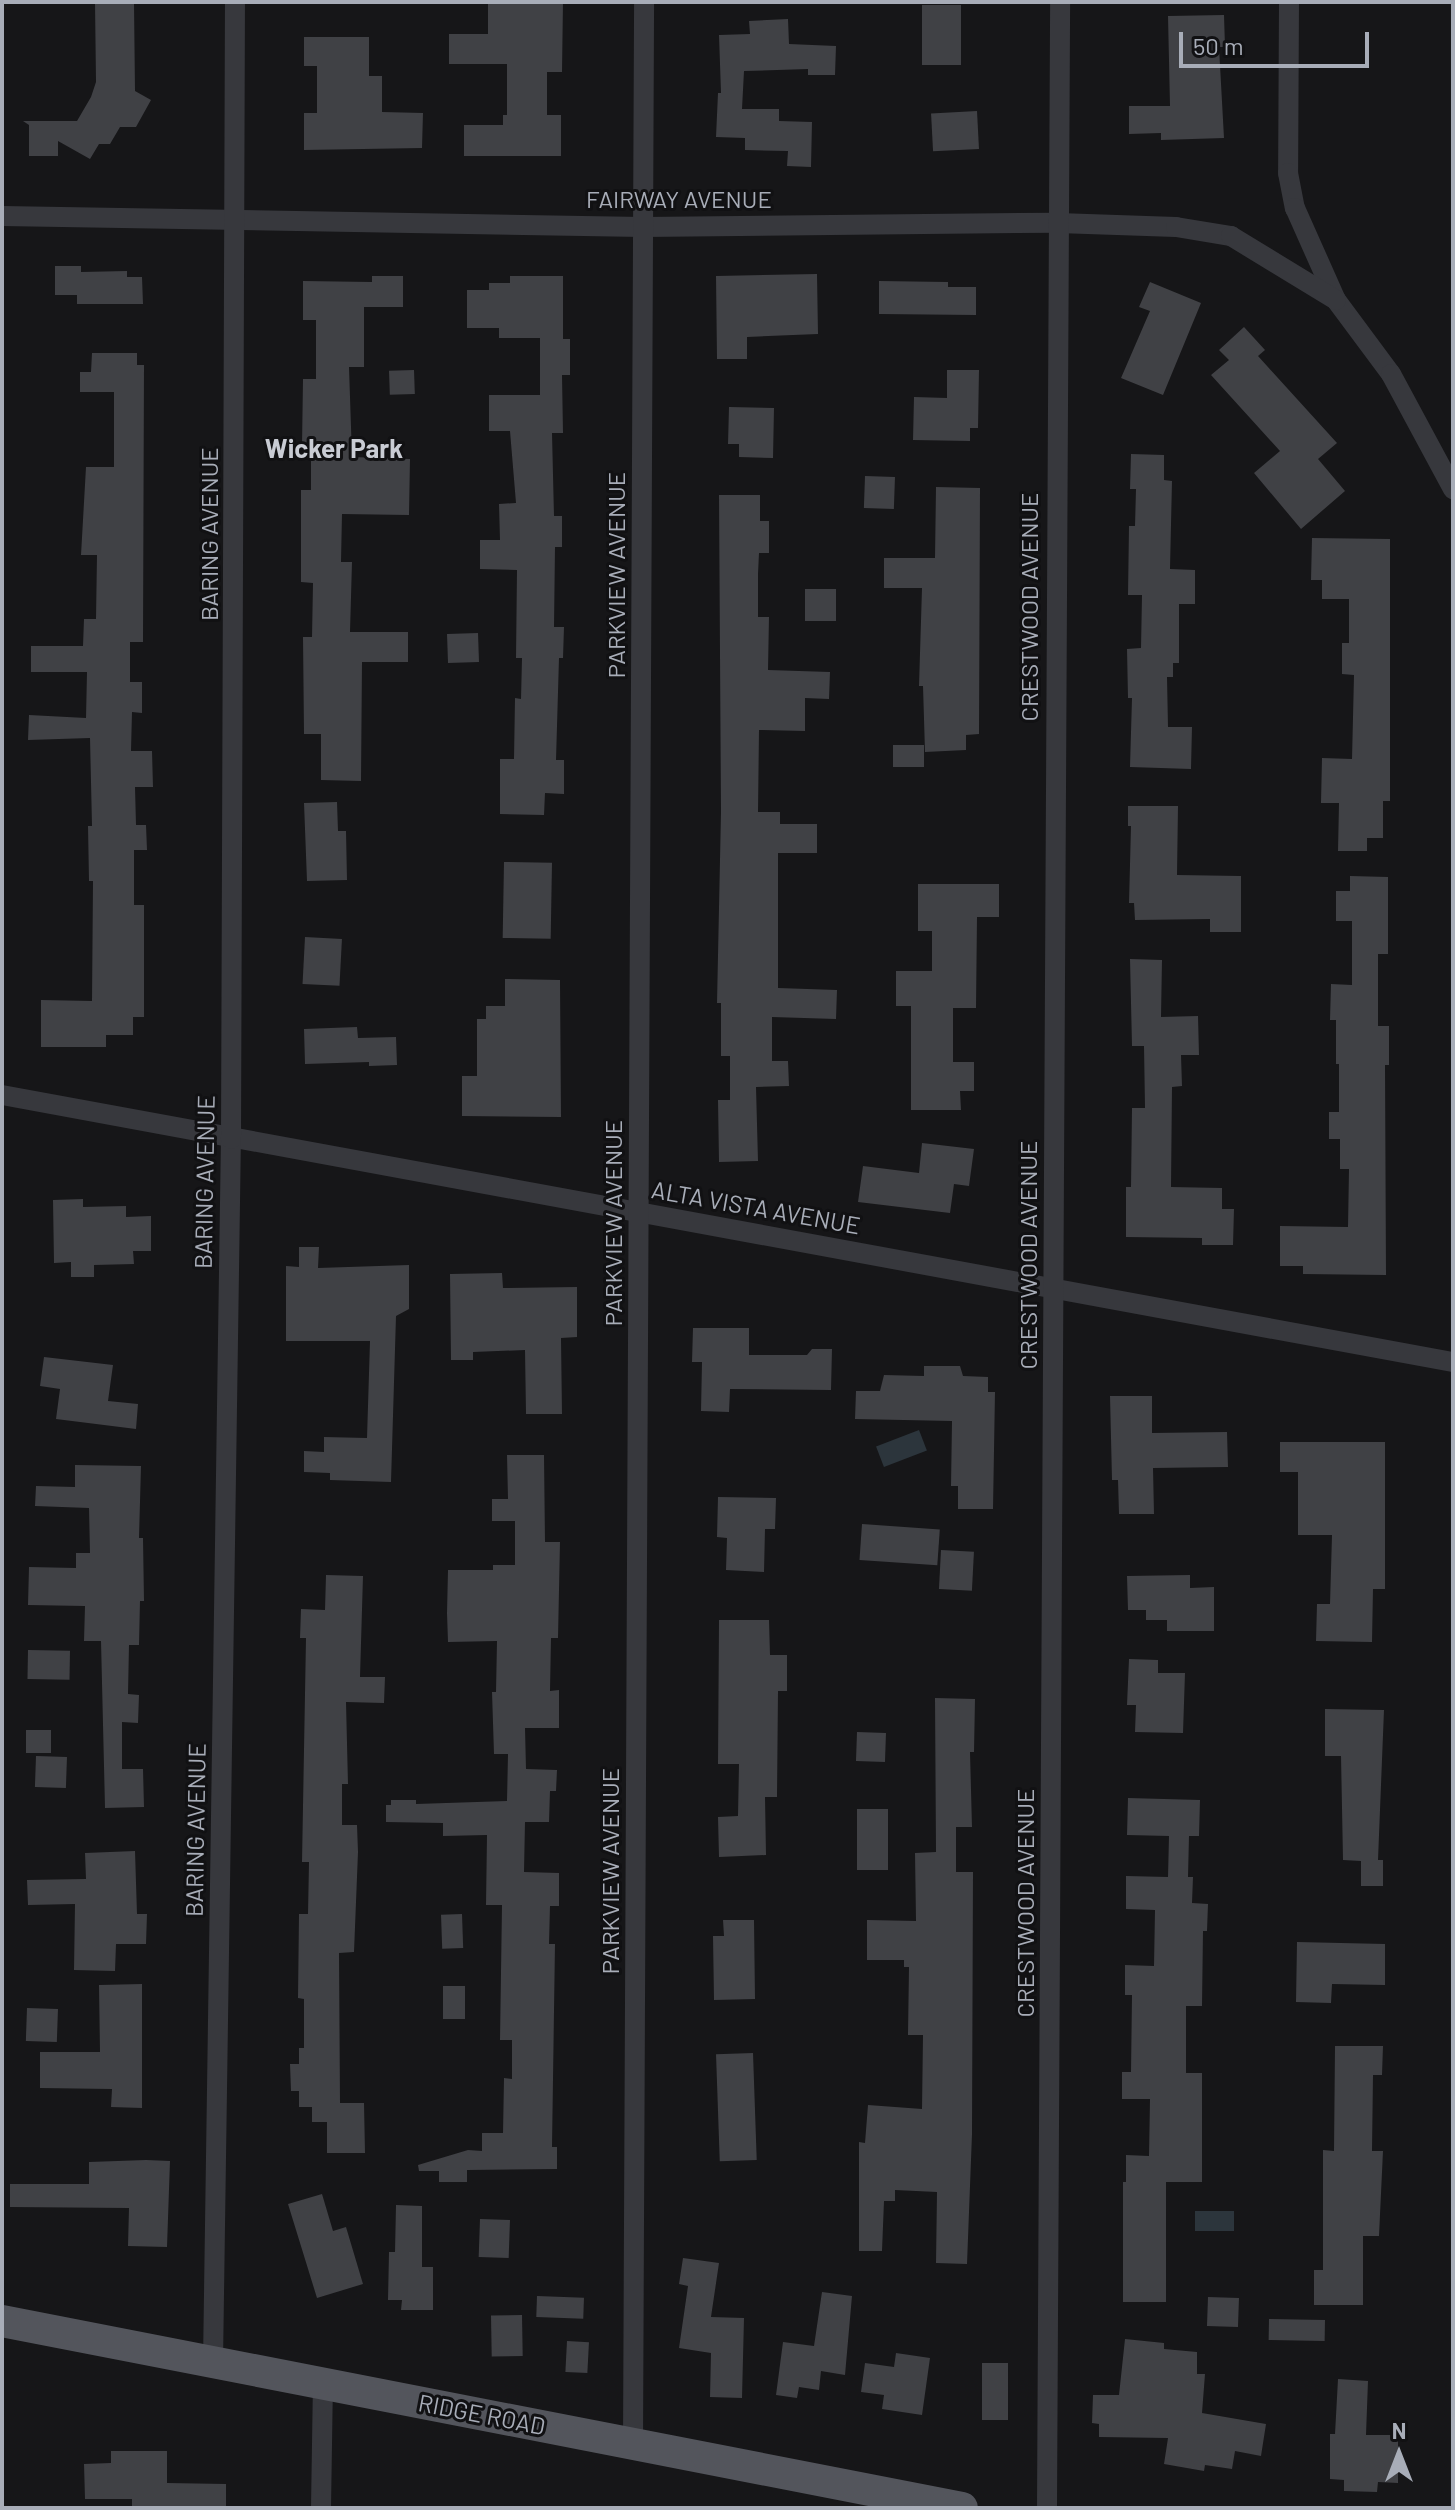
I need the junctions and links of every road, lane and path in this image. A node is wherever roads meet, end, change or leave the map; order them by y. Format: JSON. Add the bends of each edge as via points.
{"nodes":[{"id":1,"x":235,"y":2,"type":"edge"},
{"id":2,"x":644,"y":2,"type":"edge"},
{"id":3,"x":1060,"y":2,"type":"edge"},
{"id":4,"x":1289,"y":2,"type":"edge"},
{"id":5,"x":2,"y":216,"type":"edge"},
{"id":6,"x":236,"y":218,"type":"junction"},
{"id":7,"x":1058,"y":223,"type":"junction"},
{"id":8,"x":643,"y":227,"type":"junction"},
{"id":9,"x":1336,"y":300,"type":"junction"},
{"id":10,"x":1453,"y":489,"type":"edge"},
{"id":11,"x":2,"y":1095,"type":"edge"},
{"id":12,"x":231,"y":1139,"type":"junction"},
{"id":13,"x":639,"y":1212,"type":"junction"},
{"id":14,"x":1054,"y":1288,"type":"junction"},
{"id":15,"x":1453,"y":1362,"type":"edge"},
{"id":16,"x":2,"y":2321,"type":"edge"},
{"id":17,"x":213,"y":2362,"type":"junction"},
{"id":18,"x":323,"y":2383,"type":"junction"},
{"id":19,"x":633,"y":2444,"type":"junction"},
{"id":20,"x":321,"y":2508,"type":"edge"},
{"id":21,"x":962,"y":2508,"type":"edge"},
{"id":22,"x":1047,"y":2508,"type":"edge"}],
"edges":[{"from":1,"to":6,"type":"street","name":"BARING AVENUE"},
{"from":2,"to":8,"type":"street","name":"PARKVIEW AVENUE"},
{"from":3,"to":7,"type":"street","name":"CRESTWOOD AVENUE"},
{"from":4,"to":9,"type":"street","via":[[1288,173],[1295,208]]},
{"from":5,"to":6,"type":"street","name":"FAIRWAY AVENUE"},
{"from":6,"to":8,"type":"street","name":"FAIRWAY AVENUE"},
{"from":6,"to":12,"type":"street","name":"BARING AVENUE"},
{"from":7,"to":8,"type":"street","name":"FAIRWAY AVENUE"},
{"from":7,"to":9,"type":"street","name":"FAIRWAY AVENUE","via":[[1176,227],[1231,236]]},
{"from":7,"to":14,"type":"street","name":"CRESTWOOD AVENUE"},
{"from":8,"to":13,"type":"street","name":"PARKVIEW AVENUE"},
{"from":9,"to":10,"type":"street","via":[[1391,374]]},
{"from":11,"to":12,"type":"street","name":"ALTA VISTA AVENUE"},
{"from":12,"to":13,"type":"street","name":"ALTA VISTA AVENUE"},
{"from":12,"to":17,"type":"street","name":"BARING AVENUE"},
{"from":13,"to":14,"type":"street","name":"ALTA VISTA AVENUE"},
{"from":13,"to":19,"type":"street","name":"PARKVIEW AVENUE"},
{"from":14,"to":15,"type":"street","name":"ALTA VISTA AVENUE"},
{"from":14,"to":22,"type":"street","name":"CRESTWOOD AVENUE"},
{"from":16,"to":17,"type":"main road","name":"RIDGE ROAD"},
{"from":17,"to":18,"type":"main road","name":"RIDGE ROAD"},
{"from":18,"to":19,"type":"main road","name":"RIDGE ROAD"},
{"from":18,"to":20,"type":"street"},
{"from":19,"to":21,"type":"main road","name":"RIDGE ROAD"}]}
